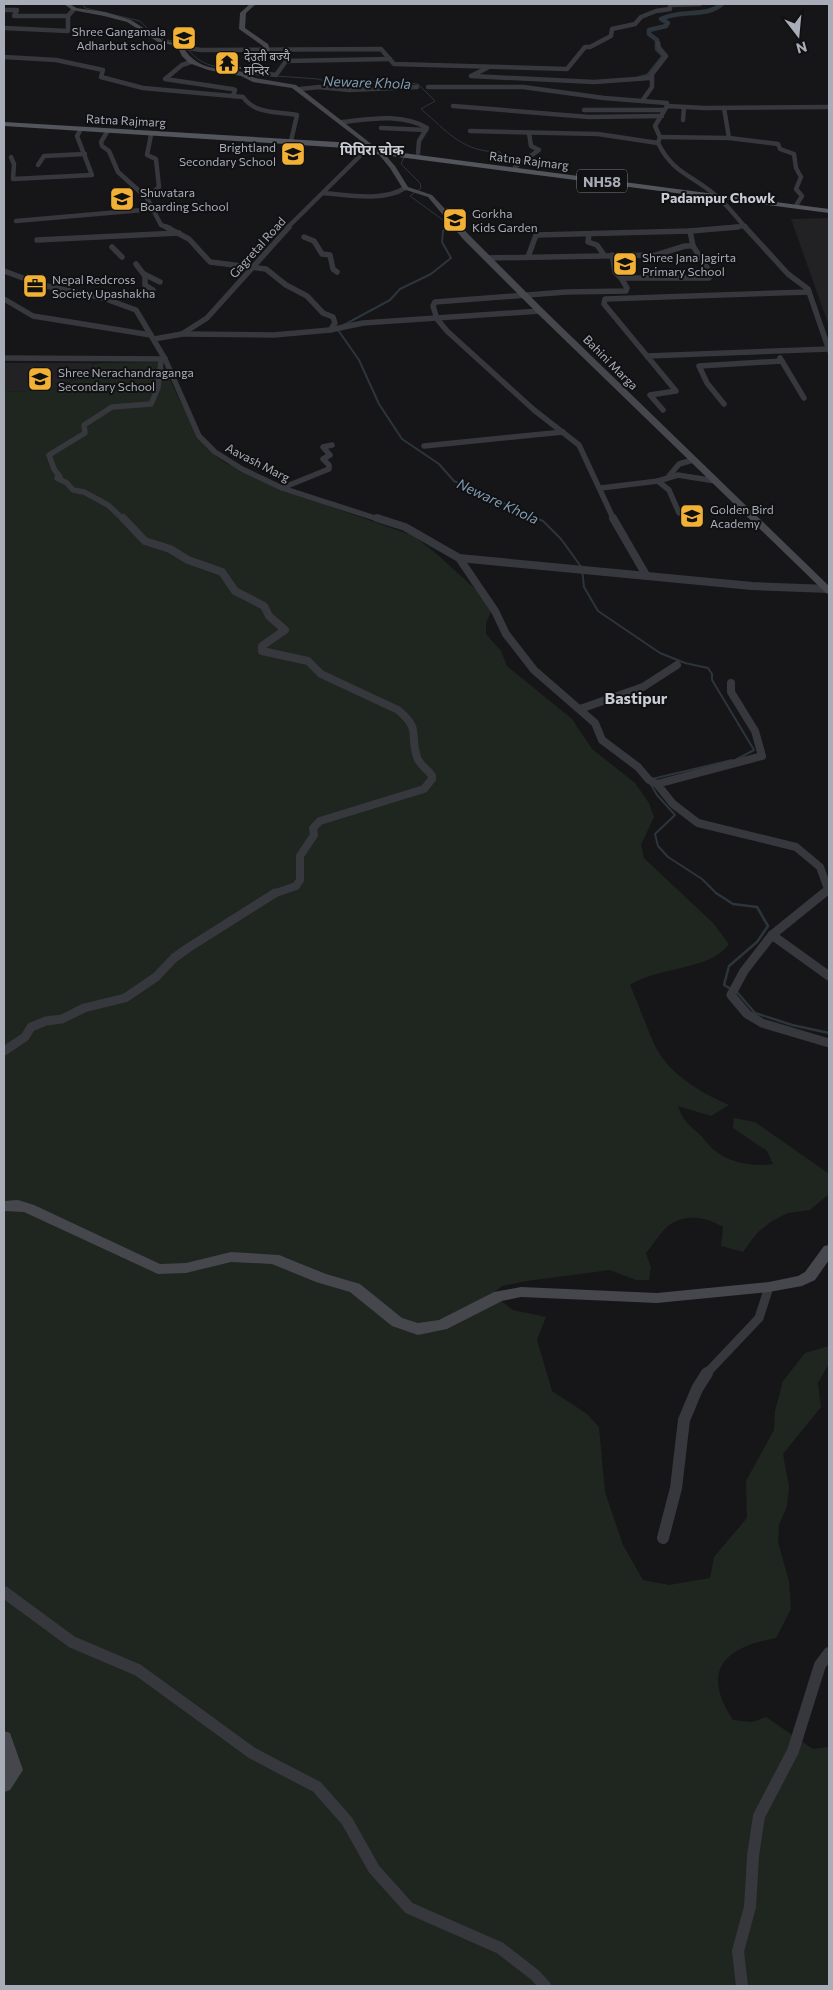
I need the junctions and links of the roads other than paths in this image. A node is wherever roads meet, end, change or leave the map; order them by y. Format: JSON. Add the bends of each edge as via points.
{"nodes":[{"id":1,"x":67,"y":4,"type":"edge"},
{"id":2,"x":253,"y":4,"type":"edge"},
{"id":3,"x":700,"y":4,"type":"edge"},
{"id":4,"x":74,"y":9,"type":"junction"},
{"id":5,"x":4,"y":10,"type":"edge"},
{"id":6,"x":68,"y":16,"type":"junction"},
{"id":7,"x":4,"y":28,"type":"edge"},
{"id":8,"x":658,"y":43,"type":"dead end"},
{"id":9,"x":180,"y":47,"type":"junction"},
{"id":10,"x":267,"y":50,"type":"junction"},
{"id":11,"x":4,"y":57,"type":"edge"},
{"id":12,"x":390,"y":58,"type":"junction"},
{"id":13,"x":192,"y":62,"type":"junction"},
{"id":14,"x":234,"y":62,"type":"dead end"},
{"id":15,"x":490,"y":67,"type":"junction"},
{"id":16,"x":245,"y":72,"type":"junction"},
{"id":17,"x":650,"y":78,"type":"junction"},
{"id":18,"x":417,"y":87,"type":"dead end"},
{"id":19,"x":428,"y":87,"type":"dead end"},
{"id":20,"x":300,"y":89,"type":"junction"},
{"id":21,"x":233,"y":96,"type":"junction"},
{"id":22,"x":642,"y":101,"type":"junction"},
{"id":23,"x":453,"y":106,"type":"dead end"},
{"id":24,"x":684,"y":107,"type":"junction"},
{"id":25,"x":829,"y":107,"type":"edge"},
{"id":26,"x":724,"y":108,"type":"junction"},
{"id":27,"x":584,"y":110,"type":"dead end"},
{"id":28,"x":664,"y":111,"type":"junction"},
{"id":29,"x":683,"y":120,"type":"dead end"},
{"id":30,"x":342,"y":122,"type":"junction"},
{"id":31,"x":4,"y":125,"type":"edge"},
{"id":32,"x":380,"y":128,"type":"dead end"},
{"id":33,"x":426,"y":130,"type":"junction"},
{"id":34,"x":80,"y":131,"type":"junction"},
{"id":35,"x":470,"y":131,"type":"dead end"},
{"id":36,"x":107,"y":132,"type":"junction"},
{"id":37,"x":529,"y":133,"type":"junction"},
{"id":38,"x":151,"y":135,"type":"junction"},
{"id":39,"x":660,"y":137,"type":"junction"},
{"id":40,"x":730,"y":138,"type":"junction"},
{"id":41,"x":291,"y":141,"type":"junction"},
{"id":42,"x":658,"y":143,"type":"junction"},
{"id":43,"x":372,"y":149,"type":"junction"},
{"id":44,"x":418,"y":153,"type":"junction"},
{"id":45,"x":85,"y":154,"type":"junction"},
{"id":46,"x":10,"y":158,"type":"dead end"},
{"id":47,"x":38,"y":165,"type":"dead end"},
{"id":48,"x":515,"y":166,"type":"junction"},
{"id":49,"x":412,"y":189,"type":"junction"},
{"id":50,"x":323,"y":193,"type":"junction"},
{"id":51,"x":716,"y":195,"type":"junction"},
{"id":52,"x":147,"y":198,"type":"junction"},
{"id":53,"x":797,"y":204,"type":"junction"},
{"id":54,"x":154,"y":210,"type":"junction"},
{"id":55,"x":829,"y":210,"type":"edge"},
{"id":56,"x":16,"y":221,"type":"dead end"},
{"id":57,"x":745,"y":226,"type":"junction"},
{"id":58,"x":690,"y":231,"type":"junction"},
{"id":59,"x":179,"y":233,"type":"junction"},
{"id":60,"x":589,"y":234,"type":"junction"},
{"id":61,"x":304,"y":237,"type":"dead end"},
{"id":62,"x":37,"y":240,"type":"dead end"},
{"id":63,"x":693,"y":246,"type":"junction"},
{"id":64,"x":112,"y":247,"type":"dead end"},
{"id":65,"x":604,"y":255,"type":"junction"},
{"id":66,"x":612,"y":256,"type":"junction"},
{"id":67,"x":122,"y":257,"type":"dead end"},
{"id":68,"x":528,"y":257,"type":"junction"},
{"id":69,"x":487,"y":258,"type":"junction"},
{"id":70,"x":136,"y":264,"type":"dead end"},
{"id":71,"x":251,"y":267,"type":"junction"},
{"id":72,"x":4,"y":271,"type":"edge"},
{"id":73,"x":337,"y":272,"type":"dead end"},
{"id":74,"x":144,"y":274,"type":"junction"},
{"id":75,"x":621,"y":278,"type":"junction"},
{"id":76,"x":160,"y":282,"type":"dead end"},
{"id":77,"x":153,"y":290,"type":"dead end"},
{"id":78,"x":809,"y":292,"type":"junction"},
{"id":79,"x":527,"y":296,"type":"junction"},
{"id":80,"x":4,"y":299,"type":"edge"},
{"id":81,"x":540,"y":311,"type":"junction"},
{"id":82,"x":438,"y":319,"type":"junction"},
{"id":83,"x":330,"y":330,"type":"junction"},
{"id":84,"x":182,"y":334,"type":"junction"},
{"id":85,"x":153,"y":337,"type":"junction"},
{"id":86,"x":829,"y":349,"type":"edge"},
{"id":87,"x":775,"y":350,"type":"junction"},
{"id":88,"x":647,"y":356,"type":"junction"},
{"id":89,"x":4,"y":358,"type":"edge"},
{"id":90,"x":165,"y":359,"type":"junction"},
{"id":91,"x":782,"y":361,"type":"junction"},
{"id":92,"x":804,"y":398,"type":"dead end"},
{"id":93,"x":724,"y":404,"type":"dead end"},
{"id":94,"x":663,"y":410,"type":"dead end"},
{"id":95,"x":563,"y":432,"type":"junction"},
{"id":96,"x":332,"y":445,"type":"dead end"},
{"id":97,"x":424,"y":446,"type":"dead end"},
{"id":98,"x":693,"y":460,"type":"junction"},
{"id":99,"x":669,"y":476,"type":"junction"},
{"id":100,"x":658,"y":481,"type":"junction"},
{"id":101,"x":715,"y":481,"type":"junction"},
{"id":102,"x":282,"y":488,"type":"junction"},
{"id":103,"x":601,"y":488,"type":"junction"},
{"id":104,"x":698,"y":511,"type":"dead end"},
{"id":105,"x":459,"y":558,"type":"junction"},
{"id":106,"x":646,"y":575,"type":"junction"},
{"id":107,"x":829,"y":590,"type":"edge"},
{"id":108,"x":677,"y":665,"type":"dead end"},
{"id":109,"x":731,"y":683,"type":"dead end"},
{"id":110,"x":580,"y":709,"type":"junction"},
{"id":111,"x":657,"y":784,"type":"junction"},
{"id":112,"x":772,"y":934,"type":"junction"},
{"id":113,"x":829,"y":976,"type":"edge"},
{"id":114,"x":829,"y":1043,"type":"edge"},
{"id":115,"x":4,"y":1051,"type":"edge"},
{"id":116,"x":4,"y":1206,"type":"edge"},
{"id":117,"x":829,"y":1250,"type":"edge"},
{"id":118,"x":769,"y":1287,"type":"junction"},
{"id":119,"x":662,"y":1538,"type":"dead end"},
{"id":120,"x":4,"y":1592,"type":"edge"},
{"id":121,"x":829,"y":1653,"type":"edge"},
{"id":122,"x":4,"y":1739,"type":"edge"},
{"id":123,"x":4,"y":1784,"type":"edge"},
{"id":124,"x":545,"y":1986,"type":"edge"},
{"id":125,"x":742,"y":1986,"type":"edge"}],
"edges":[{"from":1,"to":4,"type":"street"},
{"from":2,"to":10,"type":"street","via":[[243,13],[242,29],[266,45]]},
{"from":3,"to":15,"type":"street","via":[[670,5],[670,9],[648,14],[635,24],[612,29],[611,36],[585,47],[567,69]]},
{"from":4,"to":6,"type":"street"},
{"from":4,"to":9,"type":"street","via":[[129,21],[160,41]]},
{"from":5,"to":6,"type":"street","via":[[17,10],[14,16]]},
{"from":6,"to":7,"type":"street","via":[[68,31]]},
{"from":8,"to":17,"type":"street","via":[[666,56],[657,64]]},
{"from":9,"to":10,"type":"street"},
{"from":9,"to":13,"type":"street"},
{"from":10,"to":12,"type":"street","via":[[381,49]]},
{"from":10,"to":16,"type":"street"},
{"from":11,"to":21,"type":"street","via":[[69,62],[102,70],[101,77],[133,86]]},
{"from":12,"to":15,"type":"street","via":[[394,64]]},
{"from":12,"to":16,"type":"street","via":[[286,61],[276,75]]},
{"from":13,"to":16,"type":"street","via":[[221,72]]},
{"from":13,"to":21,"type":"street","via":[[182,64],[165,79],[232,89],[235,90]]},
{"from":14,"to":16,"type":"street","via":[[226,64]]},
{"from":15,"to":17,"type":"street","via":[[471,76],[594,82]]},
{"from":16,"to":20,"type":"street","via":[[252,80]]},
{"from":17,"to":22,"type":"street","via":[[652,87]]},
{"from":18,"to":20,"type":"street","via":[[349,90],[319,86]]},
{"from":19,"to":22,"type":"street","via":[[515,86]]},
{"from":20,"to":30,"type":"street","name":"Bahini Marga"},
{"from":21,"to":41,"type":"street","via":[[243,97],[250,108],[297,115]]},
{"from":22,"to":28,"type":"street","via":[[667,103]]},
{"from":23,"to":28,"type":"street","via":[[589,117]]},
{"from":24,"to":26,"type":"street"},
{"from":24,"to":28,"type":"street"},
{"from":24,"to":29,"type":"street"},
{"from":25,"to":26,"type":"street"},
{"from":26,"to":40,"type":"street"},
{"from":27,"to":28,"type":"street"},
{"from":28,"to":39,"type":"street","via":[[655,126]]},
{"from":30,"to":33,"type":"street","via":[[412,121],[420,122]]},
{"from":30,"to":43,"type":"street","name":"Bahini Marga"},
{"from":31,"to":34,"type":"main road","name":"Ratna Rajmarg","number":"NH58"},
{"from":31,"to":41,"type":"main road","name":"Ratna Rajmarg","number":"NH58"},
{"from":32,"to":33,"type":"street"},
{"from":33,"to":44,"type":"street","via":[[419,140]]},
{"from":34,"to":36,"type":"main road","name":"Ratna Rajmarg","number":"NH58"},
{"from":34,"to":45,"type":"street","via":[[77,136]]},
{"from":35,"to":37,"type":"street"},
{"from":36,"to":38,"type":"main road","name":"Ratna Rajmarg","number":"NH58"},
{"from":36,"to":52,"type":"street","via":[[102,146],[118,172]]},
{"from":37,"to":42,"type":"street","via":[[598,134]]},
{"from":37,"to":48,"type":"street","via":[[531,146],[539,150]]},
{"from":38,"to":43,"type":"main road","name":"Ratna Rajmarg","number":"NH58"},
{"from":38,"to":52,"type":"street","via":[[148,155],[156,158],[159,187]]},
{"from":39,"to":40,"type":"street"},
{"from":39,"to":42,"type":"street"},
{"from":40,"to":53,"type":"street","via":[[778,144],[780,149],[794,154],[800,177],[796,190],[802,196]]},
{"from":41,"to":43,"type":"main road","name":"Ratna Rajmarg","number":"NH58"},
{"from":42,"to":51,"type":"street","via":[[666,160]]},
{"from":43,"to":44,"type":"main road","name":"Ratna Rajmarg","number":"NH58"},
{"from":43,"to":49,"type":"street","name":"Bahini Marga"},
{"from":43,"to":50,"type":"street","name":"Gagretal Road","via":[[340,173]]},
{"from":43,"to":51,"type":"main road","name":"Ratna Rajmarg","number":"NH58"},
{"from":44,"to":48,"type":"main road","name":"Ratna Rajmarg","number":"NH58"},
{"from":45,"to":46,"type":"street","via":[[92,174],[27,179],[13,179],[14,164]]},
{"from":45,"to":47,"type":"street","via":[[44,156]]},
{"from":48,"to":51,"type":"main road","name":"Ratna Rajmarg","number":"NH58"},
{"from":49,"to":50,"type":"street","via":[[396,194],[360,196]]},
{"from":49,"to":69,"type":"street","name":"Bahini Marga","via":[[430,196]]},
{"from":50,"to":71,"type":"street","name":"Gagretal Road"},
{"from":51,"to":53,"type":"main road","name":"Ratna Rajmarg","number":"NH58"},
{"from":51,"to":55,"type":"main road","name":"Ratna Rajmarg","number":"NH58"},
{"from":51,"to":57,"type":"street"},
{"from":52,"to":54,"type":"street"},
{"from":53,"to":55,"type":"main road","name":"Ratna Rajmarg","number":"NH58"},
{"from":54,"to":56,"type":"street"},
{"from":54,"to":59,"type":"street","via":[[161,225],[176,228]]},
{"from":57,"to":58,"type":"street"},
{"from":57,"to":78,"type":"street","via":[[788,274]]},
{"from":58,"to":60,"type":"street"},
{"from":58,"to":63,"type":"street"},
{"from":59,"to":62,"type":"street"},
{"from":59,"to":71,"type":"street","via":[[201,248],[210,262]]},
{"from":60,"to":65,"type":"street","via":[[588,242],[597,244]]},
{"from":60,"to":68,"type":"street","via":[[536,235]]},
{"from":61,"to":73,"type":"street","via":[[314,241],[322,254],[332,257],[333,269]]},
{"from":63,"to":66,"type":"street","via":[[656,255]]},
{"from":63,"to":75,"type":"street","via":[[711,274],[709,278]]},
{"from":64,"to":67,"type":"street"},
{"from":65,"to":66,"type":"street"},
{"from":65,"to":68,"type":"street"},
{"from":66,"to":75,"type":"street","via":[[615,272]]},
{"from":68,"to":69,"type":"street"},
{"from":69,"to":79,"type":"street","name":"Bahini Marga"},
{"from":70,"to":74,"type":"street"},
{"from":71,"to":83,"type":"street","via":[[266,269],[307,296],[335,320]]},
{"from":71,"to":84,"type":"street","name":"Gagretal Road","via":[[211,314]]},
{"from":72,"to":85,"type":"street","name":"Aavash Marg","via":[[42,285],[130,306],[140,314]]},
{"from":74,"to":76,"type":"street"},
{"from":74,"to":77,"type":"street","via":[[145,285]]},
{"from":75,"to":79,"type":"street","via":[[626,292]]},
{"from":78,"to":86,"type":"street"},
{"from":78,"to":88,"type":"street","via":[[605,299],[609,312]]},
{"from":79,"to":81,"type":"street","name":"Bahini Marga"},
{"from":79,"to":82,"type":"street","via":[[435,302],[433,310]]},
{"from":80,"to":85,"type":"street","name":"Gagretal Road","via":[[19,311],[33,316]]},
{"from":81,"to":82,"type":"street"},
{"from":81,"to":98,"type":"street","name":"Bahini Marga"},
{"from":82,"to":83,"type":"street","via":[[359,323]]},
{"from":82,"to":95,"type":"street","via":[[487,368]]},
{"from":83,"to":84,"type":"street","via":[[259,336]]},
{"from":84,"to":85,"type":"street","name":"Gagretal Road"},
{"from":85,"to":90,"type":"street","name":"Aavash Marg"},
{"from":86,"to":87,"type":"street"},
{"from":87,"to":88,"type":"street"},
{"from":87,"to":91,"type":"street"},
{"from":88,"to":94,"type":"street","via":[[676,391],[650,395]]},
{"from":89,"to":90,"type":"street"},
{"from":90,"to":102,"type":"street","name":"Aavash Marg","via":[[203,440],[227,461]]},
{"from":90,"to":115,"type":"street","via":[[161,361],[157,378],[159,391],[152,404],[112,407],[84,425],[85,433],[50,455],[60,476],[57,478],[73,490],[108,505],[145,541],[222,572],[235,591],[264,606],[269,616],[285,630],[262,646],[262,651],[308,661],[321,674],[398,710],[408,718],[414,728],[417,758],[432,774],[432,779],[424,789],[416,792],[320,820],[300,856],[300,880],[296,886],[279,890],[245,910],[181,953],[125,998],[84,1008],[62,1019],[31,1027],[25,1037]]},
{"from":91,"to":92,"type":"street"},
{"from":91,"to":93,"type":"street","via":[[699,366],[707,383]]},
{"from":95,"to":97,"type":"street"},
{"from":95,"to":103,"type":"street","via":[[579,446]]},
{"from":96,"to":102,"type":"street","via":[[323,447],[330,455],[322,459],[329,469]]},
{"from":98,"to":99,"type":"street","via":[[677,466]]},
{"from":98,"to":101,"type":"street","name":"Bahini Marga"},
{"from":99,"to":100,"type":"street"},
{"from":99,"to":101,"type":"street","via":[[684,475]]},
{"from":100,"to":103,"type":"street"},
{"from":100,"to":104,"type":"street","via":[[669,490],[680,513],[685,515]]},
{"from":101,"to":107,"type":"street","name":"Bahini Marga"},
{"from":102,"to":105,"type":"street","name":"Aavash Marg","via":[[405,528]]},
{"from":103,"to":106,"type":"street","via":[[610,511]]},
{"from":105,"to":106,"type":"street"},
{"from":105,"to":110,"type":"street","via":[[495,611],[506,634],[534,670]]},
{"from":106,"to":107,"type":"street"},
{"from":108,"to":110,"type":"street","via":[[636,693]]},
{"from":109,"to":111,"type":"street","via":[[730,692],[755,731],[762,756]]},
{"from":110,"to":111,"type":"street","via":[[596,723],[602,740]]},
{"from":111,"to":112,"type":"street","via":[[672,804],[698,823],[796,847],[820,867],[828,890]]},
{"from":112,"to":113,"type":"street"},
{"from":112,"to":114,"type":"street","via":[[744,970],[731,995],[746,1014],[762,1023]]},
{"from":116,"to":118,"type":"street","via":[[29,1208],[158,1269],[186,1268],[232,1257],[274,1259],[355,1288],[397,1322],[418,1329],[442,1324],[499,1296],[521,1292],[657,1298]]},
{"from":117,"to":118,"type":"street","via":[[806,1280]]},
{"from":118,"to":119,"type":"street","via":[[759,1318],[711,1367],[697,1389],[684,1420],[676,1488]]},
{"from":120,"to":124,"type":"street","via":[[72,1642],[138,1670],[252,1753],[317,1787],[346,1821],[374,1869],[410,1908],[500,1948]]},
{"from":121,"to":125,"type":"street","via":[[820,1665],[793,1751],[759,1816],[750,1907],[738,1951]]},
{"from":122,"to":123,"type":"street","via":[[14,1770]]}]}
